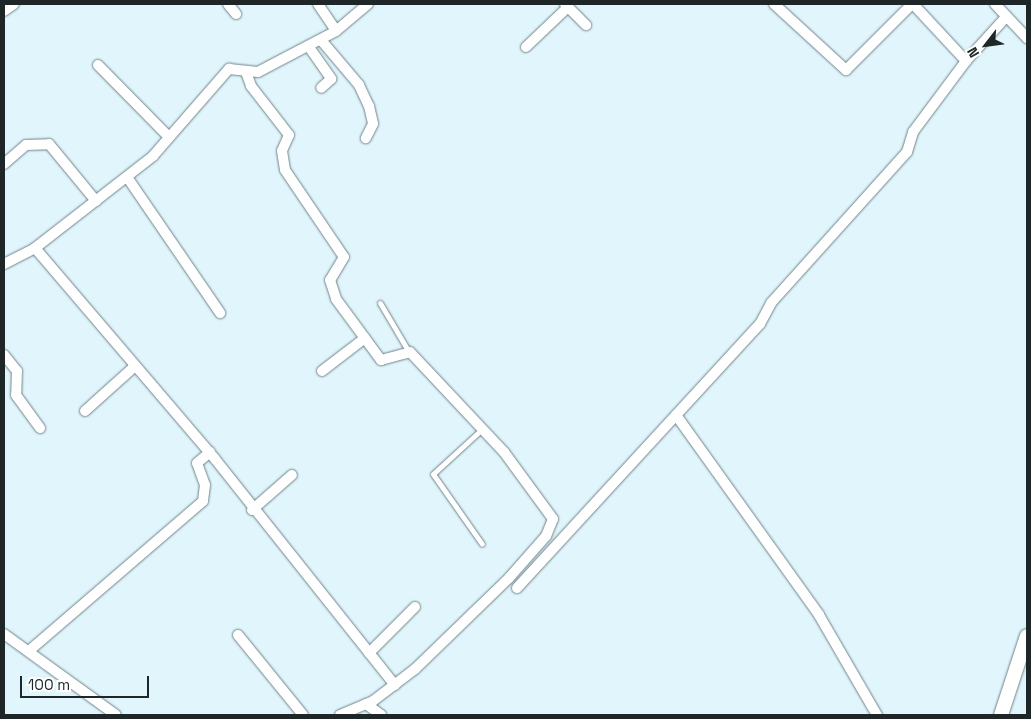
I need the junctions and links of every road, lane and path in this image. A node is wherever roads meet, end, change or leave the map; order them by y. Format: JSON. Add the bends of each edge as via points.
{"nodes":[{"id":1,"x":14,"y":4,"type":"edge"},
{"id":2,"x":228,"y":4,"type":"edge"},
{"id":3,"x":318,"y":4,"type":"edge"},
{"id":4,"x":368,"y":4,"type":"edge"},
{"id":5,"x":774,"y":4,"type":"edge"},
{"id":6,"x":912,"y":4,"type":"edge"},
{"id":7,"x":995,"y":4,"type":"edge"},
{"id":8,"x":567,"y":5,"type":"edge"},
{"id":9,"x":4,"y":10,"type":"edge"},
{"id":10,"x":236,"y":14,"type":"dead end"},
{"id":11,"x":1006,"y":17,"type":"junction"},
{"id":12,"x":586,"y":25,"type":"dead end"},
{"id":13,"x":336,"y":31,"type":"junction"},
{"id":14,"x":1027,"y":38,"type":"edge"},
{"id":15,"x":321,"y":40,"type":"junction"},
{"id":16,"x":309,"y":47,"type":"junction"},
{"id":17,"x":526,"y":47,"type":"dead end"},
{"id":18,"x":966,"y":61,"type":"junction"},
{"id":19,"x":98,"y":65,"type":"dead end"},
{"id":20,"x":246,"y":72,"type":"junction"},
{"id":21,"x":321,"y":88,"type":"dead end"},
{"id":22,"x":169,"y":137,"type":"junction"},
{"id":23,"x":366,"y":138,"type":"dead end"},
{"id":24,"x":4,"y":164,"type":"edge"},
{"id":25,"x":127,"y":177,"type":"junction"},
{"id":26,"x":96,"y":201,"type":"junction"},
{"id":27,"x":35,"y":248,"type":"junction"},
{"id":28,"x":4,"y":264,"type":"edge"},
{"id":29,"x":380,"y":303,"type":"dead end"},
{"id":30,"x":220,"y":313,"type":"dead end"},
{"id":31,"x":364,"y":338,"type":"junction"},
{"id":32,"x":410,"y":352,"type":"junction"},
{"id":33,"x":4,"y":355,"type":"edge"},
{"id":34,"x":135,"y":366,"type":"junction"},
{"id":35,"x":322,"y":371,"type":"dead end"},
{"id":36,"x":85,"y":411,"type":"dead end"},
{"id":37,"x":676,"y":415,"type":"junction"},
{"id":38,"x":40,"y":428,"type":"dead end"},
{"id":39,"x":481,"y":430,"type":"junction"},
{"id":40,"x":210,"y":452,"type":"junction"},
{"id":41,"x":292,"y":474,"type":"dead end"},
{"id":42,"x":252,"y":510,"type":"junction"},
{"id":43,"x":482,"y":544,"type":"dead end"},
{"id":44,"x":517,"y":588,"type":"dead end"},
{"id":45,"x":415,"y":607,"type":"dead end"},
{"id":46,"x":238,"y":635,"type":"dead end"},
{"id":47,"x":1027,"y":636,"type":"edge"},
{"id":48,"x":6,"y":640,"type":"edge"},
{"id":49,"x":30,"y":650,"type":"junction"},
{"id":50,"x":369,"y":653,"type":"junction"},
{"id":51,"x":395,"y":684,"type":"junction"},
{"id":52,"x":367,"y":705,"type":"junction"},
{"id":53,"x":116,"y":715,"type":"edge"},
{"id":54,"x":303,"y":715,"type":"edge"},
{"id":55,"x":340,"y":715,"type":"edge"},
{"id":56,"x":362,"y":715,"type":"edge"},
{"id":57,"x":381,"y":715,"type":"edge"},
{"id":58,"x":877,"y":715,"type":"edge"},
{"id":59,"x":1001,"y":715,"type":"edge"}],
"edges":[{"from":1,"to":9,"type":"street"},
{"from":2,"to":10,"type":"street"},
{"from":3,"to":13,"type":"street"},
{"from":4,"to":13,"type":"street"},
{"from":5,"to":6,"type":"street","via":[[846,70]]},
{"from":6,"to":18,"type":"street"},
{"from":7,"to":11,"type":"street"},
{"from":8,"to":12,"type":"street"},
{"from":8,"to":17,"type":"street"},
{"from":11,"to":14,"type":"street"},
{"from":11,"to":18,"type":"street"},
{"from":13,"to":15,"type":"street"},
{"from":15,"to":16,"type":"street"},
{"from":15,"to":23,"type":"street","via":[[359,85],[369,106],[372,124]]},
{"from":16,"to":20,"type":"street","via":[[258,72]]},
{"from":16,"to":21,"type":"street","via":[[331,79]]},
{"from":18,"to":37,"type":"street","via":[[913,132],[907,152]]},
{"from":19,"to":22,"type":"street"},
{"from":20,"to":22,"type":"street","via":[[235,68],[223,74]]},
{"from":20,"to":31,"type":"street","via":[[251,86],[289,135],[282,151],[285,170],[343,254],[329,285]]},
{"from":22,"to":25,"type":"street"},
{"from":24,"to":26,"type":"street","via":[[26,145],[49,144]]},
{"from":25,"to":26,"type":"street"},
{"from":25,"to":30,"type":"street"},
{"from":26,"to":27,"type":"street"},
{"from":27,"to":28,"type":"street"},
{"from":27,"to":34,"type":"street"},
{"from":29,"to":32,"type":"lane"},
{"from":31,"to":32,"type":"street","via":[[385,362]]},
{"from":31,"to":35,"type":"street"},
{"from":32,"to":39,"type":"street"},
{"from":33,"to":38,"type":"street","via":[[18,375],[16,394]]},
{"from":34,"to":36,"type":"street"},
{"from":34,"to":40,"type":"street"},
{"from":37,"to":44,"type":"street"},
{"from":37,"to":58,"type":"street","via":[[819,614]]},
{"from":39,"to":43,"type":"lane","via":[[433,474]]},
{"from":39,"to":51,"type":"street","via":[[548,507],[553,525],[509,578]]},
{"from":40,"to":42,"type":"street"},
{"from":40,"to":49,"type":"street","via":[[197,463],[205,485],[203,501]]},
{"from":41,"to":42,"type":"street"},
{"from":42,"to":50,"type":"street"},
{"from":45,"to":50,"type":"street"},
{"from":46,"to":54,"type":"street"},
{"from":47,"to":59,"type":"main road"},
{"from":48,"to":49,"type":"street"},
{"from":49,"to":53,"type":"street"},
{"from":50,"to":51,"type":"street"},
{"from":51,"to":52,"type":"street"},
{"from":52,"to":55,"type":"street"},
{"from":52,"to":56,"type":"street"},
{"from":52,"to":57,"type":"street"}]}
